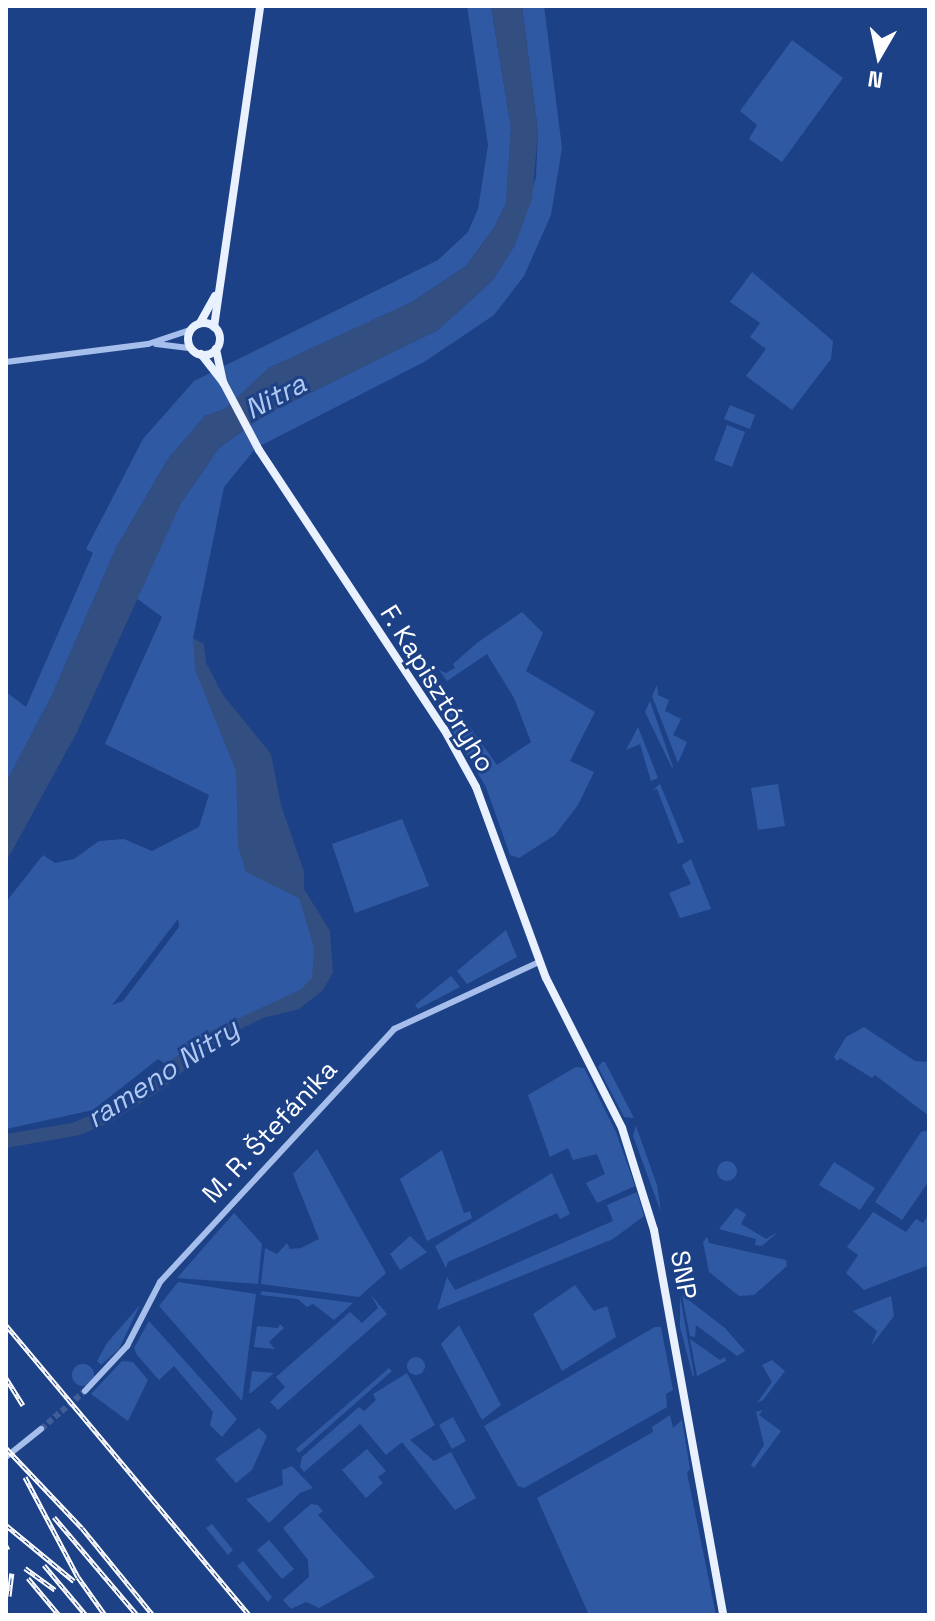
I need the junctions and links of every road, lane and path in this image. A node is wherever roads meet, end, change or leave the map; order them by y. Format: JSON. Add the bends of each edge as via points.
{"nodes":[{"id":1,"x":260,"y":6,"type":"edge"},
{"id":2,"x":218,"y":292,"type":"junction"},
{"id":3,"x":200,"y":323,"type":"junction"},
{"id":4,"x":214,"y":327,"type":"junction"},
{"id":5,"x":190,"y":330,"type":"junction"},
{"id":6,"x":148,"y":344,"type":"junction"},
{"id":7,"x":191,"y":348,"type":"junction"},
{"id":8,"x":216,"y":349,"type":"junction"},
{"id":9,"x":201,"y":354,"type":"junction"},
{"id":10,"x":6,"y":362,"type":"edge"},
{"id":11,"x":223,"y":382,"type":"junction"},
{"id":12,"x":539,"y":962,"type":"junction"},
{"id":13,"x":85,"y":1391,"type":"tunnel mouth"},
{"id":14,"x":41,"y":1429,"type":"tunnel mouth"},
{"id":15,"x":6,"y":1457,"type":"edge"},
{"id":16,"x":723,"y":1615,"type":"edge"}],
"edges":[{"from":1,"to":2,"type":"main road"},
{"from":2,"to":3,"type":"main road"},
{"from":2,"to":4,"type":"main road"},
{"from":3,"to":4,"type":"main road"},
{"from":3,"to":5,"type":"main road"},
{"from":4,"to":8,"type":"main road","via":[[220,337]]},
{"from":5,"to":6,"type":"street"},
{"from":5,"to":7,"type":"main road"},
{"from":6,"to":7,"type":"street"},
{"from":6,"to":10,"type":"street"},
{"from":7,"to":9,"type":"main road"},
{"from":8,"to":9,"type":"main road"},
{"from":8,"to":11,"type":"main road"},
{"from":9,"to":11,"type":"main road"},
{"from":11,"to":12,"type":"main road","name":"F. Kapisztóryho","via":[[288,496],[444,729],[476,787]]},
{"from":12,"to":13,"type":"street","name":"M. R. Štefánika","via":[[394,1029],[160,1282],[127,1346]]},
{"from":12,"to":16,"type":"main road","name":"SNP","via":[[622,1128],[648,1200]]},
{"from":14,"to":15,"type":"street"}]}
